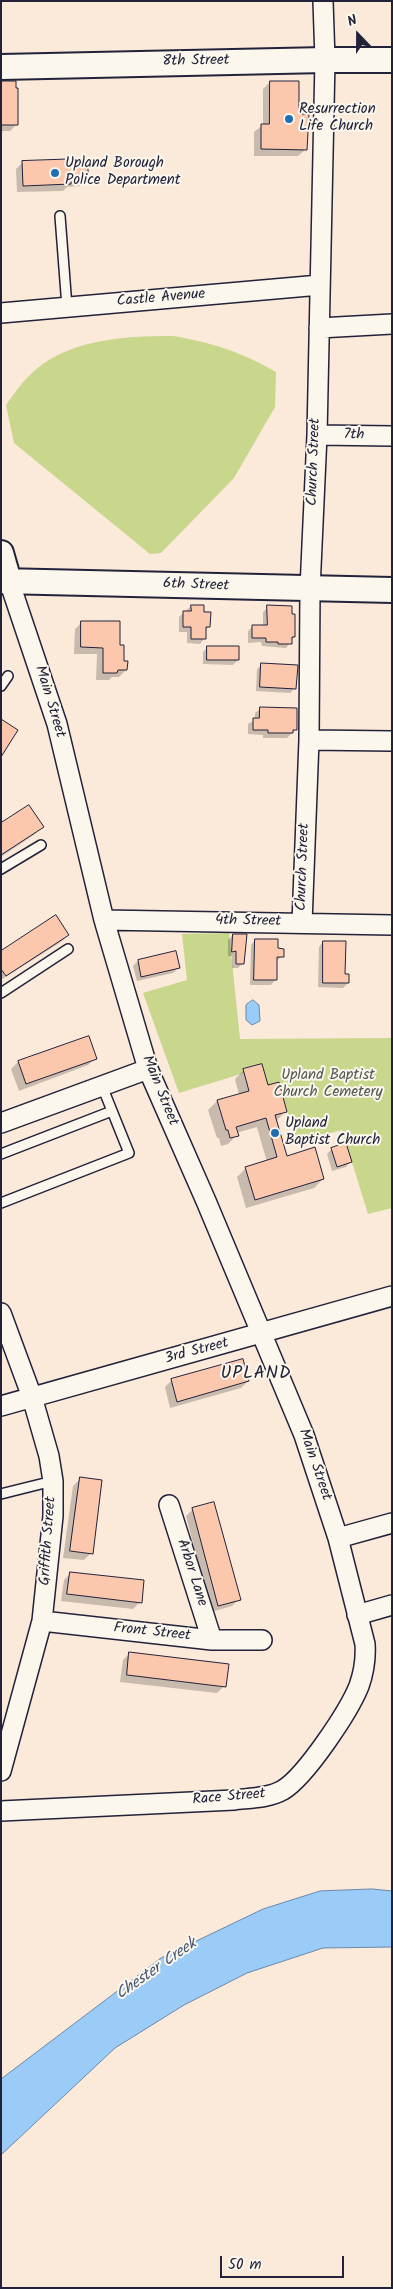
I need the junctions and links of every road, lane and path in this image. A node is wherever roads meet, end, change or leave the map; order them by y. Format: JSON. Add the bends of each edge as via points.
{"nodes":[{"id":1,"x":323,"y":1,"type":"edge"},
{"id":2,"x":325,"y":60,"type":"junction"},
{"id":3,"x":392,"y":60,"type":"edge"},
{"id":4,"x":1,"y":67,"type":"edge"},
{"id":5,"x":60,"y":216,"type":"dead end"},
{"id":6,"x":320,"y":285,"type":"junction"},
{"id":7,"x":67,"y":307,"type":"junction"},
{"id":8,"x":1,"y":313,"type":"edge"},
{"id":9,"x":392,"y":324,"type":"edge"},
{"id":10,"x":319,"y":328,"type":"junction"},
{"id":11,"x":317,"y":435,"type":"junction"},
{"id":12,"x":392,"y":436,"type":"edge"},
{"id":13,"x":1,"y":553,"type":"edge"},
{"id":14,"x":5,"y":581,"type":"edge"},
{"id":15,"x":310,"y":589,"type":"junction"},
{"id":16,"x":392,"y":590,"type":"edge"},
{"id":17,"x":8,"y":676,"type":"dead end"},
{"id":18,"x":1,"y":686,"type":"edge"},
{"id":19,"x":309,"y":740,"type":"junction"},
{"id":20,"x":392,"y":741,"type":"edge"},
{"id":21,"x":42,"y":845,"type":"dead end"},
{"id":22,"x":1,"y":869,"type":"edge"},
{"id":23,"x":104,"y":920,"type":"junction"},
{"id":24,"x":302,"y":923,"type":"junction"},
{"id":25,"x":392,"y":925,"type":"edge"},
{"id":26,"x":68,"y":949,"type":"dead end"},
{"id":27,"x":1,"y":992,"type":"edge"},
{"id":28,"x":148,"y":1068,"type":"junction"},
{"id":29,"x":102,"y":1086,"type":"junction"},
{"id":30,"x":112,"y":1111,"type":"junction"},
{"id":31,"x":2,"y":1120,"type":"edge"},
{"id":32,"x":1,"y":1154,"type":"edge"},
{"id":33,"x":1,"y":1203,"type":"edge"},
{"id":34,"x":392,"y":1296,"type":"edge"},
{"id":35,"x":1,"y":1313,"type":"edge"},
{"id":36,"x":263,"y":1334,"type":"junction"},
{"id":37,"x":32,"y":1397,"type":"junction"},
{"id":38,"x":1,"y":1406,"type":"edge"},
{"id":39,"x":53,"y":1482,"type":"junction"},
{"id":40,"x":1,"y":1494,"type":"edge"},
{"id":41,"x":169,"y":1505,"type":"dead end"},
{"id":42,"x":392,"y":1523,"type":"edge"},
{"id":43,"x":338,"y":1538,"type":"junction"},
{"id":44,"x":392,"y":1605,"type":"edge"},
{"id":45,"x":358,"y":1615,"type":"junction"},
{"id":46,"x":42,"y":1621,"type":"junction"},
{"id":47,"x":212,"y":1640,"type":"junction"},
{"id":48,"x":262,"y":1640,"type":"dead end"},
{"id":49,"x":1,"y":1771,"type":"edge"},
{"id":50,"x":1,"y":1811,"type":"edge"}],
"edges":[{"from":1,"to":2,"type":"street","name":"Church Street"},
{"from":2,"to":3,"type":"street","name":"8th Street"},
{"from":2,"to":4,"type":"street","name":"8th Street"},
{"from":2,"to":6,"type":"street","name":"Church Street"},
{"from":5,"to":7,"type":"lane"},
{"from":6,"to":7,"type":"street","name":"Castle Avenue"},
{"from":6,"to":10,"type":"street","name":"Church Street"},
{"from":7,"to":8,"type":"street","name":"Castle Avenue"},
{"from":9,"to":10,"type":"street"},
{"from":10,"to":11,"type":"street","name":"Church Street"},
{"from":11,"to":12,"type":"street","name":"7th"},
{"from":11,"to":15,"type":"street","name":"Church Street"},
{"from":13,"to":14,"type":"street","name":"Main Street"},
{"from":14,"to":15,"type":"street","name":"6th Street"},
{"from":14,"to":23,"type":"street","name":"Main Street","via":[[58,724]]},
{"from":15,"to":16,"type":"street","name":"6th Street"},
{"from":15,"to":19,"type":"street","name":"Church Street"},
{"from":17,"to":18,"type":"lane"},
{"from":19,"to":20,"type":"street"},
{"from":19,"to":24,"type":"street","name":"Church Street"},
{"from":21,"to":22,"type":"lane"},
{"from":23,"to":24,"type":"street","name":"4th Street"},
{"from":23,"to":28,"type":"street","name":"Main Street"},
{"from":24,"to":25,"type":"street","name":"4th Street"},
{"from":26,"to":27,"type":"lane"},
{"from":28,"to":29,"type":"street"},
{"from":28,"to":36,"type":"street","name":"Main Street"},
{"from":29,"to":30,"type":"lane"},
{"from":29,"to":31,"type":"street"},
{"from":30,"to":32,"type":"lane"},
{"from":30,"to":33,"type":"lane","via":[[129,1153]]},
{"from":34,"to":36,"type":"street","name":"3rd Street"},
{"from":35,"to":37,"type":"street","name":"Griffith Street"},
{"from":36,"to":37,"type":"street","name":"3rd Street"},
{"from":36,"to":43,"type":"street","name":"Main Street","via":[[304,1435]]},
{"from":37,"to":38,"type":"street","name":"3rd Street"},
{"from":37,"to":39,"type":"street","name":"Griffith Street"},
{"from":39,"to":40,"type":"lane"},
{"from":39,"to":46,"type":"street","name":"Griffith Street","via":[[53,1516]]},
{"from":41,"to":47,"type":"street","name":"Arbor Lane"},
{"from":42,"to":43,"type":"street"},
{"from":43,"to":45,"type":"street","name":"Main Street"},
{"from":44,"to":45,"type":"street"},
{"from":45,"to":50,"type":"street","name":"Race Street","via":[[366,1657],[359,1686],[312,1759],[298,1778],[283,1790],[234,1800]]},
{"from":46,"to":47,"type":"street","name":"Front Street"},
{"from":46,"to":49,"type":"street","name":"Griffith Street"},
{"from":47,"to":48,"type":"street","name":"Front Street"}]}
